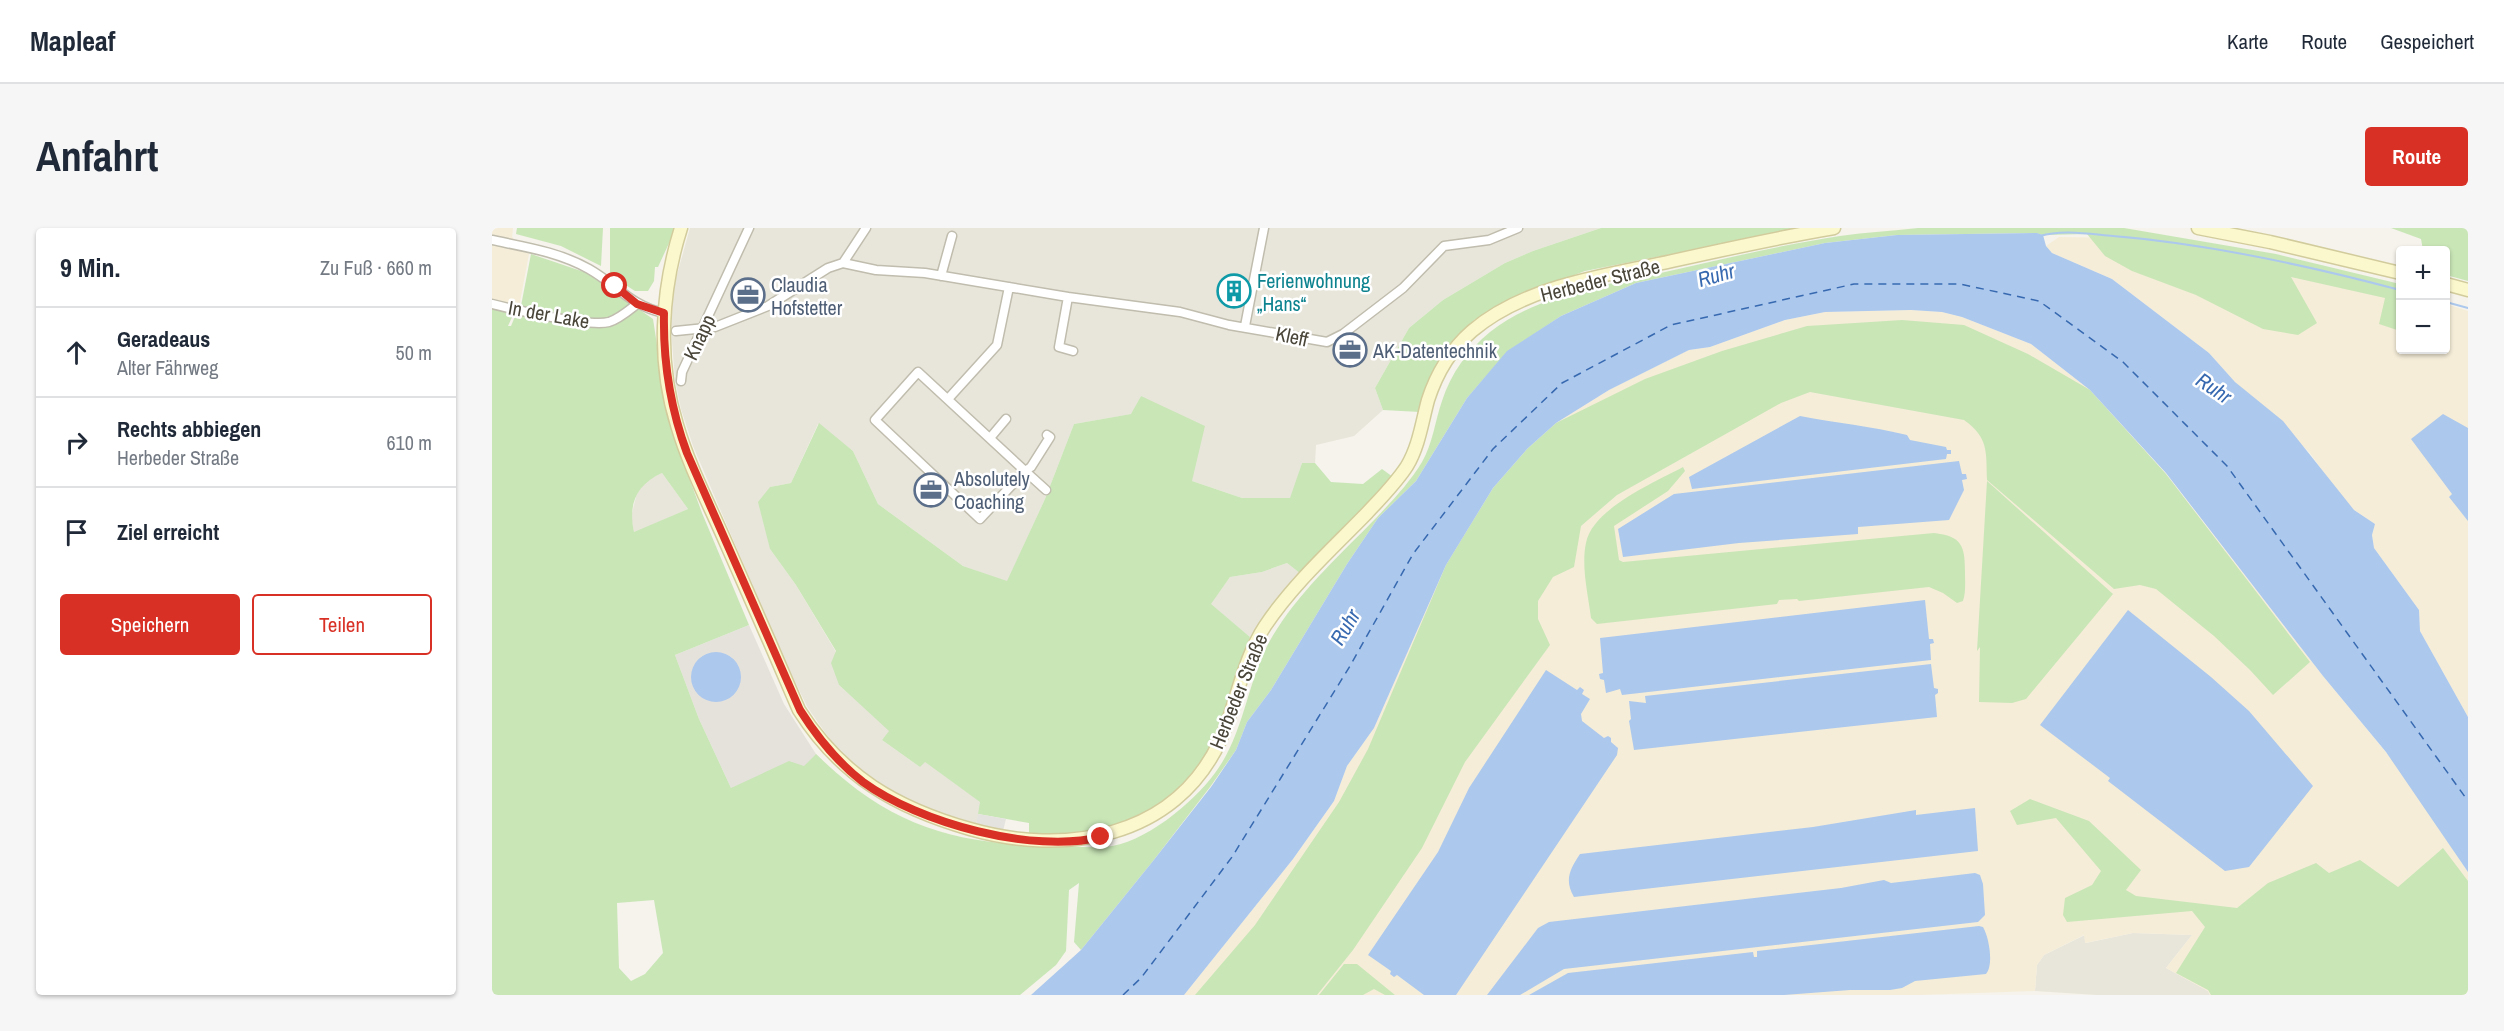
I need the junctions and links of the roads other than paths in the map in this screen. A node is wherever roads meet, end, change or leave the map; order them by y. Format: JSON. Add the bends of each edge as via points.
{"nodes":[{"id":1,"x":681,"y":228,"type":"edge"},
{"id":2,"x":749,"y":228,"type":"edge"},
{"id":3,"x":866,"y":228,"type":"edge"},
{"id":4,"x":1263,"y":228,"type":"edge"},
{"id":5,"x":1518,"y":228,"type":"edge"},
{"id":6,"x":1834,"y":228,"type":"edge"},
{"id":7,"x":2198,"y":228,"type":"edge"},
{"id":8,"x":952,"y":236,"type":"dead end"},
{"id":9,"x":492,"y":240,"type":"edge"},
{"id":10,"x":843,"y":263,"type":"junction"},
{"id":11,"x":2396,"y":272,"type":"edge"},
{"id":12,"x":941,"y":276,"type":"junction"},
{"id":13,"x":2450,"y":285,"type":"edge"},
{"id":14,"x":1009,"y":287,"type":"junction"},
{"id":15,"x":2468,"y":290,"type":"edge"},
{"id":16,"x":1068,"y":297,"type":"junction"},
{"id":17,"x":492,"y":304,"type":"edge"},
{"id":18,"x":637,"y":304,"type":"junction"},
{"id":19,"x":664,"y":313,"type":"junction"},
{"id":20,"x":1245,"y":326,"type":"junction"},
{"id":21,"x":703,"y":329,"type":"junction"},
{"id":22,"x":676,"y":332,"type":"dead end"},
{"id":23,"x":1073,"y":351,"type":"dead end"},
{"id":24,"x":681,"y":381,"type":"dead end"},
{"id":25,"x":948,"y":399,"type":"junction"},
{"id":26,"x":1006,"y":419,"type":"dead end"},
{"id":27,"x":1047,"y":435,"type":"dead end"},
{"id":28,"x":990,"y":438,"type":"junction"},
{"id":29,"x":1025,"y":471,"type":"junction"},
{"id":30,"x":1046,"y":490,"type":"dead end"}],
"edges":[{"from":1,"to":19,"type":"main road","name":"Herbeder Straße"},
{"from":2,"to":21,"type":"street","name":"Knapp"},
{"from":3,"to":10,"type":"street"},
{"from":4,"to":20,"type":"street"},
{"from":5,"to":20,"type":"street","name":"Kleff","via":[[1490,240],[1444,246],[1402,288],[1333,340],[1322,342]]},
{"from":6,"to":19,"type":"main road","name":"Herbeder Straße","via":[[1576,282],[1513,305],[1473,330],[1449,357],[1435,382],[1408,464],[1265,626],[1242,673],[1227,726],[1198,775],[1149,818],[1101,837],[1076,841],[980,832],[924,814],[864,782],[814,733],[800,710],[676,424],[666,372]]},
{"from":7,"to":11,"type":"main road"},
{"from":8,"to":12,"type":"street"},
{"from":9,"to":18,"type":"street","via":[[567,259],[589,269]]},
{"from":10,"to":12,"type":"street","name":"Kleff"},
{"from":10,"to":21,"type":"street","via":[[828,268],[768,306]]},
{"from":12,"to":14,"type":"street","name":"Kleff"},
{"from":13,"to":15,"type":"main road"},
{"from":14,"to":16,"type":"street","name":"Kleff"},
{"from":14,"to":25,"type":"street","via":[[997,345]]},
{"from":16,"to":20,"type":"street","name":"Kleff","via":[[1180,312]]},
{"from":16,"to":23,"type":"street","via":[[1059,346]]},
{"from":17,"to":18,"type":"street","name":"In der Lake","via":[[591,324],[619,318]]},
{"from":18,"to":19,"type":"street"},
{"from":21,"to":22,"type":"street"},
{"from":21,"to":24,"type":"street","name":"Knapp"},
{"from":25,"to":28,"type":"street"},
{"from":25,"to":29,"type":"street","via":[[918,372],[874,420],[980,519]]},
{"from":26,"to":28,"type":"street"},
{"from":27,"to":29,"type":"street","via":[[1050,437]]},
{"from":28,"to":29,"type":"street"},
{"from":29,"to":30,"type":"street"}]}
